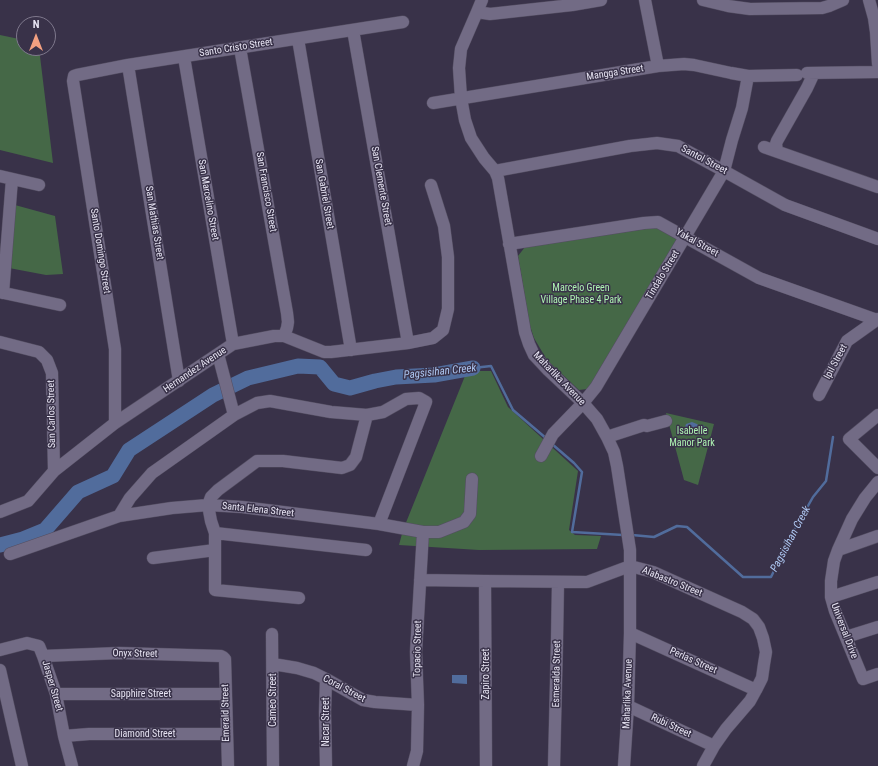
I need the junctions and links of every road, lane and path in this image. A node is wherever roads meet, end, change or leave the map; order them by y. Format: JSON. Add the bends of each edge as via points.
{"nodes":[{"id":1,"x":482,"y":0,"type":"edge"},
{"id":2,"x":601,"y":0,"type":"edge"},
{"id":3,"x":645,"y":0,"type":"edge"},
{"id":4,"x":705,"y":0,"type":"edge"},
{"id":5,"x":843,"y":0,"type":"edge"},
{"id":6,"x":869,"y":0,"type":"edge"},
{"id":7,"x":572,"y":2,"type":"edge"},
{"id":8,"x":780,"y":4,"type":"edge"},
{"id":9,"x":477,"y":12,"type":"junction"},
{"id":10,"x":403,"y":22,"type":"dead end"},
{"id":11,"x":353,"y":30,"type":"junction"},
{"id":12,"x":298,"y":38,"type":"junction"},
{"id":13,"x":240,"y":48,"type":"junction"},
{"id":14,"x":184,"y":56,"type":"junction"},
{"id":15,"x":878,"y":64,"type":"edge"},
{"id":16,"x":128,"y":65,"type":"junction"},
{"id":17,"x":658,"y":66,"type":"junction"},
{"id":18,"x":878,"y":72,"type":"edge"},
{"id":19,"x":806,"y":74,"type":"junction"},
{"id":20,"x":748,"y":76,"type":"junction"},
{"id":21,"x":73,"y":80,"type":"joint"},
{"id":22,"x":461,"y":98,"type":"junction"},
{"id":23,"x":433,"y":103,"type":"dead end"},
{"id":24,"x":764,"y":147,"type":"dead end"},
{"id":25,"x":777,"y":151,"type":"junction"},
{"id":26,"x":495,"y":171,"type":"junction"},
{"id":27,"x":724,"y":171,"type":"junction"},
{"id":28,"x":6,"y":177,"type":"edge"},
{"id":29,"x":39,"y":185,"type":"dead end"},
{"id":30,"x":431,"y":185,"type":"dead end"},
{"id":31,"x":878,"y":187,"type":"edge"},
{"id":32,"x":686,"y":236,"type":"junction"},
{"id":33,"x":878,"y":239,"type":"edge"},
{"id":34,"x":509,"y":244,"type":"junction"},
{"id":35,"x":1,"y":293,"type":"edge"},
{"id":36,"x":60,"y":305,"type":"dead end"},
{"id":37,"x":877,"y":320,"type":"edge"},
{"id":38,"x":284,"y":336,"type":"junction"},
{"id":39,"x":0,"y":342,"type":"edge"},
{"id":40,"x":408,"y":343,"type":"junction"},
{"id":41,"x":233,"y":344,"type":"junction"},
{"id":42,"x":351,"y":350,"type":"junction"},
{"id":43,"x":218,"y":354,"type":"junction"},
{"id":44,"x":180,"y":381,"type":"junction"},
{"id":45,"x":819,"y":395,"type":"dead end"},
{"id":46,"x":583,"y":403,"type":"junction"},
{"id":47,"x":234,"y":415,"type":"junction"},
{"id":48,"x":367,"y":415,"type":"junction"},
{"id":49,"x":878,"y":416,"type":"edge"},
{"id":50,"x":665,"y":419,"type":"dead end"},
{"id":51,"x":115,"y":423,"type":"junction"},
{"id":52,"x":607,"y":437,"type":"junction"},
{"id":53,"x":544,"y":451,"type":"dead end"},
{"id":54,"x":878,"y":468,"type":"edge"},
{"id":55,"x":54,"y":471,"type":"junction"},
{"id":56,"x":472,"y":479,"type":"dead end"},
{"id":57,"x":878,"y":482,"type":"edge"},
{"id":58,"x":208,"y":505,"type":"junction"},
{"id":59,"x":0,"y":512,"type":"edge"},
{"id":60,"x":119,"y":516,"type":"junction"},
{"id":61,"x":379,"y":524,"type":"junction"},
{"id":62,"x":215,"y":533,"type":"junction"},
{"id":63,"x":878,"y":536,"type":"edge"},
{"id":64,"x":423,"y":537,"type":"junction"},
{"id":65,"x":215,"y":550,"type":"junction"},
{"id":66,"x":366,"y":550,"type":"dead end"},
{"id":67,"x":838,"y":550,"type":"junction"},
{"id":68,"x":10,"y":554,"type":"dead end"},
{"id":69,"x":153,"y":558,"type":"dead end"},
{"id":70,"x":630,"y":566,"type":"junction"},
{"id":71,"x":420,"y":580,"type":"junction"},
{"id":72,"x":485,"y":582,"type":"junction"},
{"id":73,"x":558,"y":582,"type":"junction"},
{"id":74,"x":878,"y":582,"type":"edge"},
{"id":75,"x":831,"y":597,"type":"junction"},
{"id":76,"x":300,"y":598,"type":"dead end"},
{"id":77,"x":878,"y":627,"type":"edge"},
{"id":78,"x":630,"y":633,"type":"junction"},
{"id":79,"x":272,"y":634,"type":"dead end"},
{"id":80,"x":846,"y":638,"type":"junction"},
{"id":81,"x":0,"y":650,"type":"edge"},
{"id":82,"x":43,"y":656,"type":"junction"},
{"id":83,"x":225,"y":659,"type":"joint"},
{"id":84,"x":273,"y":664,"type":"junction"},
{"id":85,"x":0,"y":670,"type":"edge"},
{"id":86,"x":878,"y":674,"type":"edge"},
{"id":87,"x":326,"y":679,"type":"junction"},
{"id":88,"x":756,"y":690,"type":"junction"},
{"id":89,"x":56,"y":694,"type":"junction"},
{"id":90,"x":226,"y":694,"type":"junction"},
{"id":91,"x":418,"y":704,"type":"junction"},
{"id":92,"x":628,"y":706,"type":"junction"},
{"id":93,"x":226,"y":734,"type":"junction"},
{"id":94,"x":64,"y":736,"type":"junction"},
{"id":95,"x":714,"y":746,"type":"junction"},
{"id":96,"x":22,"y":766,"type":"edge"},
{"id":97,"x":72,"y":766,"type":"edge"},
{"id":98,"x":228,"y":766,"type":"edge"},
{"id":99,"x":273,"y":766,"type":"edge"},
{"id":100,"x":326,"y":766,"type":"edge"},
{"id":101,"x":413,"y":766,"type":"edge"},
{"id":102,"x":486,"y":766,"type":"edge"},
{"id":103,"x":554,"y":766,"type":"edge"},
{"id":104,"x":624,"y":766,"type":"edge"},
{"id":105,"x":703,"y":766,"type":"edge"}],
"edges":[{"from":1,"to":9,"type":"street","name":"Maharlika Avenue"},
{"from":2,"to":7,"type":"street"},
{"from":3,"to":17,"type":"street"},
{"from":4,"to":8,"type":"street","via":[[750,9]]},
{"from":5,"to":8,"type":"street","via":[[822,8]]},
{"from":6,"to":15,"type":"street","via":[[876,32]]},
{"from":7,"to":9,"type":"street","via":[[490,14]]},
{"from":9,"to":22,"type":"street","name":"Maharlika Avenue","via":[[460,49]]},
{"from":10,"to":11,"type":"street","name":"Santo Cristo Street"},
{"from":11,"to":12,"type":"street","name":"Santo Cristo Street"},
{"from":11,"to":40,"type":"street","name":"San Clemente Street"},
{"from":12,"to":13,"type":"street","name":"Santo Cristo Street"},
{"from":12,"to":42,"type":"street","name":"San Gabriel Street"},
{"from":13,"to":14,"type":"street","name":"Santo Cristo Street"},
{"from":13,"to":38,"type":"street","name":"San Francisco Street","via":[[288,318]]},
{"from":14,"to":16,"type":"street","name":"Santo Cristo Street"},
{"from":14,"to":41,"type":"street","name":"San Marcelino Street"},
{"from":16,"to":21,"type":"street","name":"Santo Cristo Street","via":[[77,75]]},
{"from":16,"to":44,"type":"street","name":"San Mathias Street"},
{"from":17,"to":20,"type":"street","name":"Mangga Street","via":[[684,64]]},
{"from":17,"to":22,"type":"street","name":"Mangga Street"},
{"from":18,"to":19,"type":"street","name":"Mangga Street"},
{"from":19,"to":20,"type":"street","name":"Mangga Street"},
{"from":19,"to":25,"type":"street","via":[[804,94],[776,144]]},
{"from":20,"to":27,"type":"street","name":"Tindalo Street","via":[[742,108]]},
{"from":21,"to":51,"type":"street","name":"Santo Domingo Street","via":[[115,349]]},
{"from":22,"to":23,"type":"street","name":"Mangga Street"},
{"from":22,"to":26,"type":"street","name":"Maharlika Avenue","via":[[471,138]]},
{"from":24,"to":25,"type":"street"},
{"from":25,"to":31,"type":"street"},
{"from":26,"to":27,"type":"street","name":"Santol Street","via":[[657,143],[678,146]]},
{"from":26,"to":34,"type":"street","name":"Maharlika Avenue"},
{"from":27,"to":32,"type":"street","name":"Tindalo Street"},
{"from":27,"to":33,"type":"street","name":"Santol Street","via":[[784,205]]},
{"from":28,"to":29,"type":"street"},
{"from":28,"to":35,"type":"street"},
{"from":30,"to":40,"type":"street","name":"Hernandez Avenue","via":[[444,226],[448,257],[448,309],[443,330],[433,338]]},
{"from":32,"to":34,"type":"street","name":"Yakal Street","via":[[658,222],[644,222]]},
{"from":32,"to":37,"type":"street","name":"Yakal Street","via":[[759,278]]},
{"from":32,"to":46,"type":"street","name":"Tindalo Street","via":[[596,387]]},
{"from":34,"to":46,"type":"street","name":"Maharlika Avenue","via":[[525,332],[534,355]]},
{"from":35,"to":36,"type":"street"},
{"from":37,"to":45,"type":"street","name":"Ipil Street","via":[[847,341]]},
{"from":38,"to":41,"type":"street","name":"Hernandez Avenue"},
{"from":38,"to":42,"type":"street","name":"Hernandez Avenue","via":[[324,352]]},
{"from":39,"to":55,"type":"street","name":"San Carlos Street","via":[[39,352],[47,360],[52,373]]},
{"from":40,"to":42,"type":"street","name":"Hernandez Avenue"},
{"from":41,"to":43,"type":"street","name":"Hernandez Avenue"},
{"from":43,"to":44,"type":"street","name":"Hernandez Avenue"},
{"from":43,"to":47,"type":"street"},
{"from":44,"to":51,"type":"street","name":"Hernandez Avenue"},
{"from":46,"to":52,"type":"street","name":"Maharlika Avenue","via":[[597,419]]},
{"from":46,"to":53,"type":"street","name":"Tindalo Street","via":[[553,434]]},
{"from":47,"to":48,"type":"street","via":[[257,403],[270,401],[331,412]]},
{"from":47,"to":60,"type":"street","via":[[152,473],[130,498]]},
{"from":48,"to":58,"type":"street","via":[[356,456],[350,465],[342,468],[283,461],[257,461],[218,490]]},
{"from":48,"to":61,"type":"street","via":[[383,412],[406,399],[419,398],[426,402]]},
{"from":49,"to":54,"type":"street","via":[[849,439]]},
{"from":50,"to":52,"type":"street","via":[[645,422],[644,425]]},
{"from":51,"to":55,"type":"street","name":"Hernandez Avenue"},
{"from":52,"to":70,"type":"street","name":"Maharlika Avenue","via":[[617,466],[630,550]]},
{"from":55,"to":59,"type":"street","name":"Hernandez Avenue","via":[[28,501]]},
{"from":56,"to":64,"type":"street","name":"Santa Elena Street","via":[[470,514],[464,522]]},
{"from":57,"to":67,"type":"street","name":"Universal Drive","via":[[852,519]]},
{"from":58,"to":60,"type":"street","name":"Santa Elena Street"},
{"from":58,"to":61,"type":"street","name":"Santa Elena Street"},
{"from":58,"to":62,"type":"street"},
{"from":60,"to":68,"type":"street","name":"Santa Elena Street"},
{"from":61,"to":64,"type":"street","name":"Santa Elena Street"},
{"from":62,"to":65,"type":"street"},
{"from":62,"to":66,"type":"street"},
{"from":63,"to":67,"type":"street"},
{"from":64,"to":71,"type":"street","name":"Topacio Street"},
{"from":65,"to":69,"type":"street"},
{"from":65,"to":76,"type":"street","via":[[215,590]]},
{"from":67,"to":75,"type":"street","name":"Universal Drive","via":[[831,581]]},
{"from":70,"to":73,"type":"street","name":"Alabastro Street","via":[[587,582]]},
{"from":70,"to":78,"type":"street","name":"Maharlika Avenue"},
{"from":70,"to":88,"type":"street","name":"Alabastro Street","via":[[653,572],[742,612],[752,619],[759,626],[766,652],[762,678]]},
{"from":71,"to":72,"type":"street","name":"Alabastro Street"},
{"from":71,"to":91,"type":"street","name":"Topacio Street","via":[[416,652]]},
{"from":72,"to":73,"type":"street","name":"Alabastro Street"},
{"from":72,"to":102,"type":"street","name":"Zapiro Street"},
{"from":73,"to":103,"type":"street","name":"Esmeralda Street"},
{"from":74,"to":75,"type":"street"},
{"from":75,"to":80,"type":"street","name":"Universal Drive"},
{"from":77,"to":80,"type":"street"},
{"from":78,"to":88,"type":"street","name":"Perlas Street"},
{"from":78,"to":92,"type":"street","name":"Maharlika Avenue"},
{"from":79,"to":84,"type":"street","name":"Cameo Street"},
{"from":80,"to":86,"type":"street","name":"Universal Drive","via":[[863,679]]},
{"from":81,"to":82,"type":"street","name":"Jasper Street","via":[[27,643],[38,646]]},
{"from":82,"to":83,"type":"street","name":"Onyx Street","via":[[119,653],[220,656]]},
{"from":82,"to":89,"type":"street","name":"Jasper Street"},
{"from":83,"to":90,"type":"street","name":"Emerald Street"},
{"from":84,"to":87,"type":"street","name":"Coral Street","via":[[297,668]]},
{"from":84,"to":99,"type":"street","name":"Cameo Street"},
{"from":85,"to":96,"type":"street"},
{"from":87,"to":91,"type":"street","name":"Coral Street","via":[[362,700]]},
{"from":87,"to":100,"type":"street","name":"Nacar Street"},
{"from":88,"to":95,"type":"street","name":"Alabastro Street"},
{"from":89,"to":90,"type":"street","name":"Sapphire Street"},
{"from":89,"to":94,"type":"street","name":"Jasper Street"},
{"from":90,"to":93,"type":"street","name":"Emerald Street"},
{"from":91,"to":101,"type":"street","name":"Topacio Street","via":[[417,751]]},
{"from":92,"to":95,"type":"street","name":"Rubi Street"},
{"from":92,"to":104,"type":"street","name":"Maharlika Avenue"},
{"from":93,"to":94,"type":"street","name":"Diamond Street"},
{"from":93,"to":98,"type":"street","name":"Emerald Street"},
{"from":94,"to":97,"type":"street","name":"Jasper Street"},
{"from":95,"to":105,"type":"street","name":"Alabastro Street"}]}
